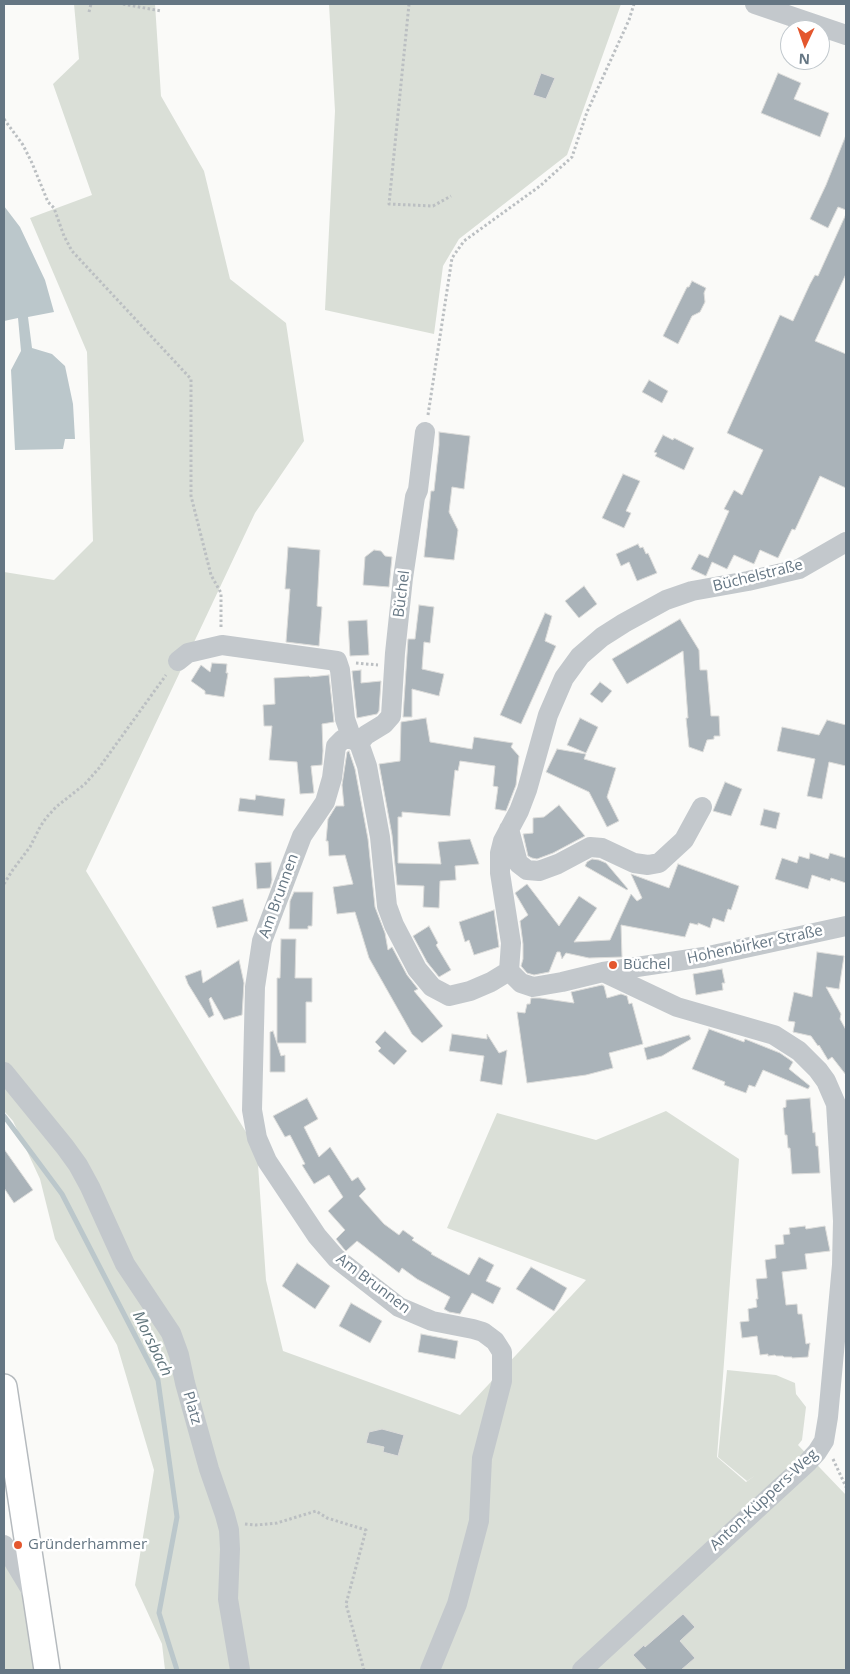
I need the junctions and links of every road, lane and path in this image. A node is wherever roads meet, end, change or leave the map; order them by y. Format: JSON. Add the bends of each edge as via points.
{"nodes":[{"id":1,"x":91,"y":4,"type":"edge"},
{"id":2,"x":123,"y":4,"type":"edge"},
{"id":3,"x":409,"y":4,"type":"edge"},
{"id":4,"x":634,"y":4,"type":"edge"},
{"id":5,"x":755,"y":4,"type":"edge"},
{"id":6,"x":162,"y":11,"type":"dead end"},
{"id":7,"x":89,"y":12,"type":"dead end"},
{"id":8,"x":846,"y":35,"type":"edge"},
{"id":9,"x":4,"y":119,"type":"edge"},
{"id":10,"x":451,"y":196,"type":"dead end"},
{"id":11,"x":425,"y":432,"type":"joint"},
{"id":12,"x":846,"y":542,"type":"edge"},
{"id":13,"x":222,"y":645,"type":"junction"},
{"id":14,"x":178,"y":661,"type":"joint"},
{"id":15,"x":337,"y":661,"type":"junction"},
{"id":16,"x":393,"y":682,"type":"junction"},
{"id":17,"x":356,"y":741,"type":"junction"},
{"id":18,"x":325,"y":802,"type":"joint"},
{"id":19,"x":702,"y":807,"type":"dead end"},
{"id":20,"x":509,"y":829,"type":"junction"},
{"id":21,"x":4,"y":884,"type":"edge"},
{"id":22,"x":846,"y":926,"type":"edge"},
{"id":23,"x":509,"y":971,"type":"junction"},
{"id":24,"x":603,"y":972,"type":"junction"},
{"id":25,"x":4,"y":1072,"type":"edge"},
{"id":26,"x":844,"y":1240,"type":"edge"},
{"id":27,"x":4,"y":1388,"type":"edge"},
{"id":28,"x":824,"y":1441,"type":"junction"},
{"id":29,"x":846,"y":1487,"type":"edge"},
{"id":30,"x":226,"y":1515,"type":"junction"},
{"id":31,"x":4,"y":1545,"type":"edge"},
{"id":32,"x":36,"y":1597,"type":"junction"},
{"id":33,"x":46,"y":1670,"type":"edge"},
{"id":34,"x":240,"y":1670,"type":"edge"},
{"id":35,"x":364,"y":1670,"type":"edge"},
{"id":36,"x":430,"y":1670,"type":"edge"},
{"id":37,"x":582,"y":1670,"type":"edge"}],
"edges":[{"from":1,"to":7,"type":"path"},
{"from":2,"to":6,"type":"path"},
{"from":3,"to":10,"type":"path","via":[[389,204],[434,206]]},
{"from":4,"to":11,"type":"path","via":[[572,157],[540,186],[464,242],[452,258]]},
{"from":5,"to":8,"type":"street"},
{"from":9,"to":13,"type":"path","via":[[23,145],[72,252],[191,379],[191,496],[211,575],[221,593]]},
{"from":11,"to":16,"type":"street","name":"Büchel","via":[[403,578]]},
{"from":12,"to":20,"type":"street","name":"Büchelstraße","via":[[799,569],[692,591],[666,600],[602,637],[580,656],[564,678],[548,715],[519,811]]},
{"from":13,"to":14,"type":"street","via":[[188,653]]},
{"from":13,"to":15,"type":"street"},
{"from":14,"to":21,"type":"path","via":[[99,768],[46,818]]},
{"from":15,"to":16,"type":"path","via":[[380,666]]},
{"from":15,"to":17,"type":"street","via":[[345,719]]},
{"from":16,"to":17,"type":"street","name":"Büchel","via":[[391,716]]},
{"from":17,"to":18,"type":"street","name":"Büchel","via":[[343,739],[336,746]]},
{"from":17,"to":23,"type":"street","via":[[367,766],[380,837],[387,906],[417,969],[432,987],[449,996],[470,991]]},
{"from":18,"to":36,"type":"street","name":"Am Brunnen","via":[[302,836],[262,941],[252,1066],[252,1110],[257,1138],[267,1161],[317,1236],[336,1258],[399,1307],[432,1321],[483,1332],[495,1341],[502,1352],[502,1381],[482,1458],[479,1520],[457,1604]]},
{"from":19,"to":20,"type":"street","via":[[684,840],[659,863],[648,865],[634,863],[602,848],[590,848],[539,871],[527,870],[518,863]]},
{"from":20,"to":23,"type":"street","via":[[500,853],[511,943]]},
{"from":22,"to":24,"type":"street","name":"Hohenbirker Straße","via":[[704,958]]},
{"from":23,"to":24,"type":"street","via":[[521,983],[534,987]]},
{"from":24,"to":26,"type":"street","name":"Anton-Küppers-Weg","via":[[677,1007],[774,1035],[799,1051],[818,1070],[836,1104]]},
{"from":25,"to":30,"type":"street","name":"Platz","via":[[78,1165],[125,1264],[171,1333],[209,1469]]},
{"from":26,"to":28,"type":"street","name":"Anton-Küppers-Weg"},
{"from":27,"to":32,"type":"main road"},
{"from":28,"to":29,"type":"path"},
{"from":28,"to":37,"type":"street","name":"Anton-Küppers-Weg","via":[[807,1463]]},
{"from":30,"to":34,"type":"street","name":"Platz","via":[[230,1549],[228,1599]]},
{"from":30,"to":35,"type":"path","via":[[240,1523],[256,1525],[277,1523],[316,1510],[327,1518],[366,1530],[346,1604]]},
{"from":31,"to":32,"type":"street"},
{"from":32,"to":33,"type":"main road"}]}
